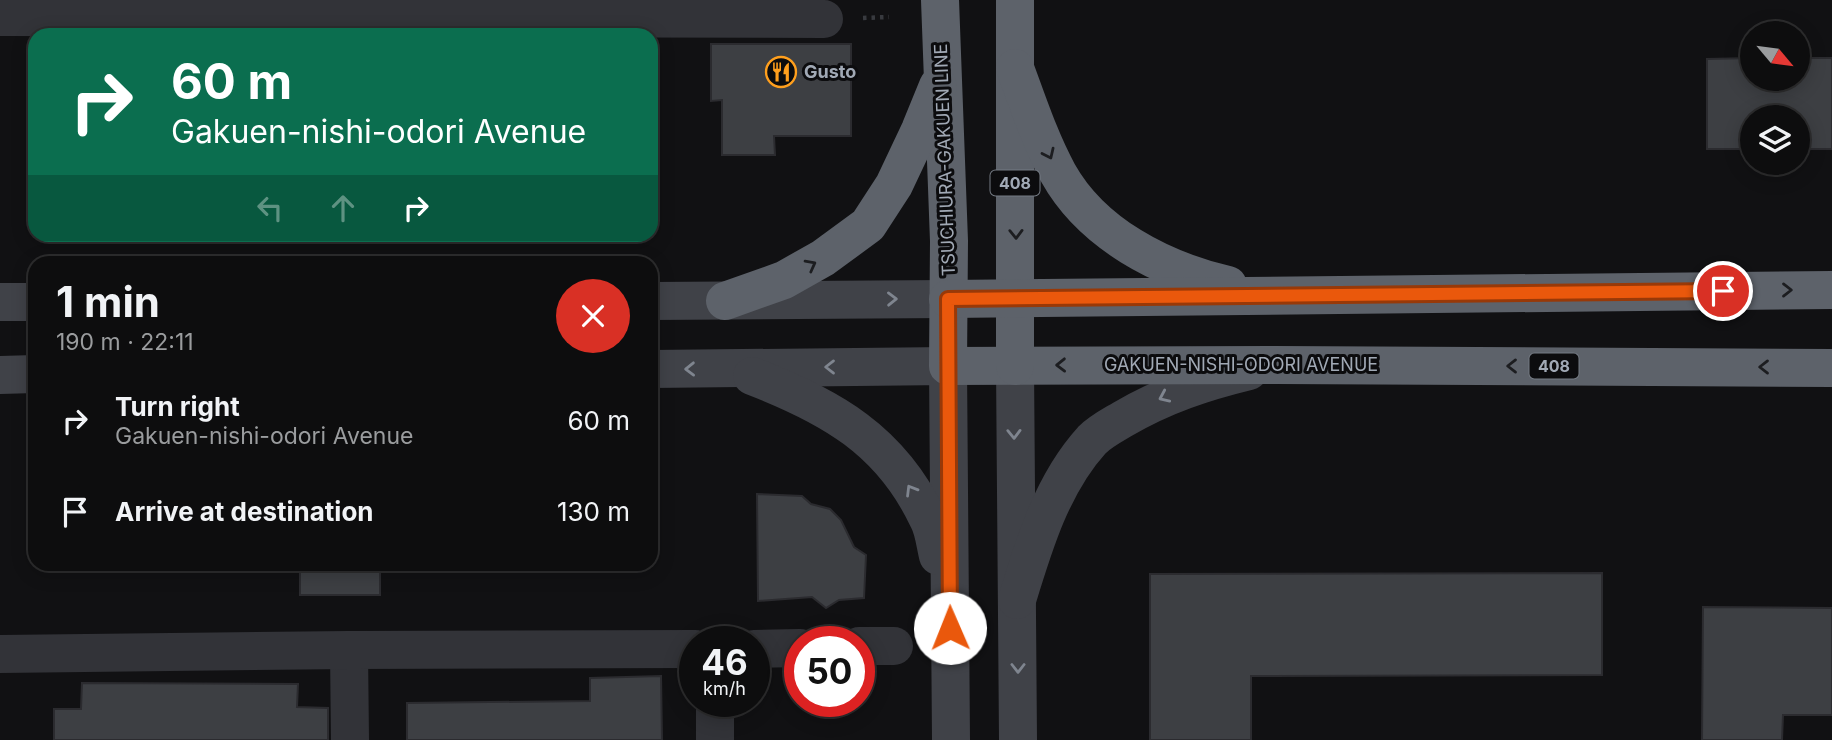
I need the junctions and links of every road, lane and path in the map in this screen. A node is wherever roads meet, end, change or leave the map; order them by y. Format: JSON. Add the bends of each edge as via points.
{"nodes":[{"id":1,"x":940,"y":0,"type":"edge"},
{"id":2,"x":1015,"y":0,"type":"edge"},
{"id":3,"x":714,"y":9,"type":"edge"},
{"id":4,"x":0,"y":18,"type":"edge"},
{"id":5,"x":824,"y":19,"type":"dead end"},
{"id":6,"x":1015,"y":68,"type":"junction"},
{"id":7,"x":942,"y":75,"type":"junction"},
{"id":8,"x":1832,"y":290,"type":"edge"},
{"id":9,"x":1277,"y":296,"type":"junction"},
{"id":10,"x":948,"y":299,"type":"junction"},
{"id":11,"x":1016,"y":299,"type":"junction"},
{"id":12,"x":658,"y":301,"type":"edge"},
{"id":13,"x":725,"y":301,"type":"junction"},
{"id":14,"x":0,"y":302,"type":"edge"},
{"id":15,"x":28,"y":302,"type":"edge"},
{"id":16,"x":1277,"y":365,"type":"junction"},
{"id":17,"x":948,"y":366,"type":"junction"},
{"id":18,"x":1015,"y":366,"type":"junction"},
{"id":19,"x":730,"y":368,"type":"junction"},
{"id":20,"x":1832,"y":368,"type":"edge"},
{"id":21,"x":658,"y":369,"type":"edge"},
{"id":22,"x":28,"y":374,"type":"edge"},
{"id":23,"x":0,"y":375,"type":"edge"},
{"id":24,"x":949,"y":600,"type":"junction"},
{"id":25,"x":1017,"y":600,"type":"junction"},
{"id":26,"x":679,"y":649,"type":"edge"},
{"id":27,"x":349,"y":650,"type":"junction"},
{"id":28,"x":0,"y":654,"type":"edge"},
{"id":29,"x":715,"y":717,"type":"edge"},
{"id":30,"x":350,"y":740,"type":"edge"},
{"id":31,"x":715,"y":740,"type":"edge"},
{"id":32,"x":951,"y":740,"type":"edge"},
{"id":33,"x":1018,"y":740,"type":"edge"}],
"edges":[{"from":1,"to":7,"type":"highway","name":"TSUCHIURA-GAKUEN LINE"},
{"from":2,"to":6,"type":"highway","number":"408"},
{"from":3,"to":4,"type":"street"},
{"from":3,"to":5,"type":"street"},
{"from":6,"to":9,"type":"highway","one_way":true,"via":[[1058,173],[1089,214],[1116,237],[1166,264],[1208,281]]},
{"from":6,"to":11,"type":"highway","number":"408","one_way":true},
{"from":7,"to":10,"type":"highway","name":"TSUCHIURA-GAKUEN LINE"},
{"from":13,"to":7,"type":"highway","one_way":true,"via":[[814,264],[868,225],[894,185]]},
{"from":9,"to":8,"type":"highway","one_way":true},
{"from":9,"to":11,"type":"highway"},
{"from":10,"to":11,"type":"highway"},
{"from":13,"to":10,"type":"main road","one_way":true},
{"from":10,"to":17,"type":"highway","name":"TSUCHIURA-GAKUEN LINE"},
{"from":11,"to":18,"type":"highway","number":"408"},
{"from":12,"to":13,"type":"main road"},
{"from":14,"to":15,"type":"main road"},
{"from":16,"to":18,"type":"highway","name":"GAKUEN-NISHI-ODORI AVENUE","number":"408","one_way":true},
{"from":20,"to":16,"type":"highway","name":"GAKUEN-NISHI-ODORI AVENUE","number":"408","one_way":true},
{"from":16,"to":25,"type":"main road","one_way":true,"via":[[1180,390],[1093,439],[1053,501]]},
{"from":17,"to":18,"type":"highway","name":"GAKUEN-NISHI-ODORI AVENUE","number":"408"},
{"from":17,"to":19,"type":"main road","name":"GAKUEN-NISHI-ODORI AVENUE","one_way":true},
{"from":17,"to":24,"type":"main road","name":"TSUCHIURA-GAKUEN LINE"},
{"from":18,"to":25,"type":"main road","one_way":true},
{"from":19,"to":21,"type":"main road","name":"GAKUEN-NISHI-ODORI AVENUE","one_way":true},
{"from":24,"to":19,"type":"main road","one_way":true,"via":[[929,521],[900,471],[867,437],[830,412],[797,393]]},
{"from":22,"to":23,"type":"main road"},
{"from":24,"to":32,"type":"main road","name":"TSUCHIURA-GAKUEN LINE"},
{"from":25,"to":33,"type":"main road","one_way":true},
{"from":26,"to":27,"type":"street"},
{"from":27,"to":28,"type":"street"},
{"from":27,"to":30,"type":"street"},
{"from":29,"to":31,"type":"street"}]}
